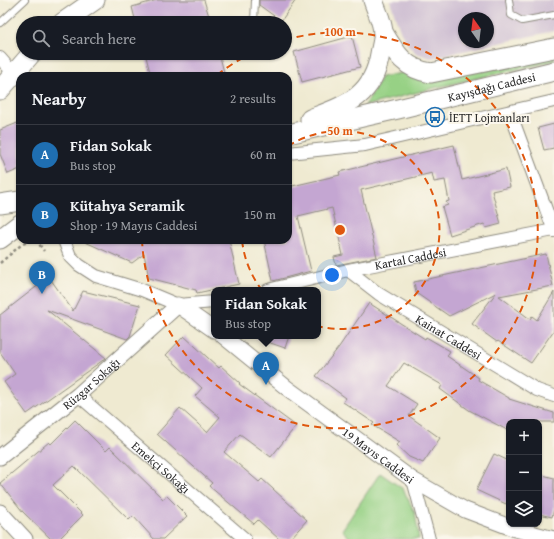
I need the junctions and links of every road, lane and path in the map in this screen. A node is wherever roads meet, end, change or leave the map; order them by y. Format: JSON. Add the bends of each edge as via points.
{"nodes":[{"id":1,"x":25,"y":0,"type":"edge"},
{"id":2,"x":95,"y":0,"type":"edge"},
{"id":3,"x":255,"y":0,"type":"edge"},
{"id":4,"x":373,"y":0,"type":"edge"},
{"id":5,"x":509,"y":0,"type":"edge"},
{"id":6,"x":554,"y":15,"type":"edge"},
{"id":7,"x":72,"y":16,"type":"edge"},
{"id":8,"x":254,"y":16,"type":"edge"},
{"id":9,"x":0,"y":23,"type":"edge"},
{"id":10,"x":383,"y":32,"type":"junction"},
{"id":11,"x":554,"y":48,"type":"edge"},
{"id":12,"x":16,"y":57,"type":"edge"},
{"id":13,"x":26,"y":60,"type":"edge"},
{"id":14,"x":2,"y":65,"type":"edge"},
{"id":15,"x":554,"y":71,"type":"edge"},
{"id":16,"x":0,"y":90,"type":"edge"},
{"id":17,"x":554,"y":101,"type":"edge"},
{"id":18,"x":510,"y":112,"type":"junction"},
{"id":19,"x":292,"y":126,"type":"edge"},
{"id":20,"x":292,"y":133,"type":"edge"},
{"id":21,"x":292,"y":153,"type":"edge"},
{"id":22,"x":16,"y":202,"type":"edge"},
{"id":23,"x":0,"y":204,"type":"edge"},
{"id":24,"x":16,"y":227,"type":"edge"},
{"id":25,"x":554,"y":230,"type":"edge"},
{"id":26,"x":0,"y":239,"type":"edge"},
{"id":27,"x":23,"y":244,"type":"edge"},
{"id":28,"x":39,"y":244,"type":"edge"},
{"id":29,"x":66,"y":244,"type":"edge"},
{"id":30,"x":44,"y":251,"type":"dead end"},
{"id":31,"x":0,"y":262,"type":"edge"},
{"id":32,"x":348,"y":270,"type":"junction"},
{"id":33,"x":280,"y":287,"type":"edge"},
{"id":34,"x":211,"y":302,"type":"edge"},
{"id":35,"x":178,"y":305,"type":"junction"},
{"id":36,"x":211,"y":328,"type":"edge"},
{"id":37,"x":227,"y":339,"type":"edge"},
{"id":38,"x":78,"y":395,"type":"junction"},
{"id":39,"x":554,"y":396,"type":"edge"},
{"id":40,"x":0,"y":457,"type":"edge"},
{"id":41,"x":413,"y":480,"type":"junction"},
{"id":42,"x":0,"y":512,"type":"edge"},
{"id":43,"x":25,"y":539,"type":"edge"},
{"id":44,"x":245,"y":539,"type":"edge"},
{"id":45,"x":430,"y":539,"type":"edge"},
{"id":46,"x":554,"y":539,"type":"edge"}],
"edges":[{"from":1,"to":9,"type":"lane"},
{"from":2,"to":7,"type":"main road"},
{"from":3,"to":8,"type":"lane"},
{"from":4,"to":10,"type":"main road"},
{"from":5,"to":6,"type":"lane","via":[[511,15],[522,21]]},
{"from":10,"to":11,"type":"main road","name":"Kayışdağı Caddesi","via":[[401,59],[417,70],[431,73]]},
{"from":10,"to":19,"type":"main road","via":[[378,66],[370,85],[337,108]]},
{"from":12,"to":14,"type":"main road"},
{"from":13,"to":16,"type":"main road"},
{"from":15,"to":20,"type":"main road","name":"Kayışdağı Caddesi"},
{"from":17,"to":18,"type":"street"},
{"from":18,"to":21,"type":"street","via":[[365,145]]},
{"from":18,"to":25,"type":"street"},
{"from":22,"to":23,"type":"main road"},
{"from":24,"to":26,"type":"main road"},
{"from":25,"to":32,"type":"street","name":"Kartal Caddesi"},
{"from":27,"to":31,"type":"path"},
{"from":28,"to":30,"type":"path"},
{"from":29,"to":35,"type":"street","via":[[70,256],[90,272]]},
{"from":32,"to":33,"type":"street","name":"Kartal Caddesi"},
{"from":32,"to":39,"type":"street","name":"Kainat Caddesi","via":[[378,294],[537,390]]},
{"from":34,"to":35,"type":"street"},
{"from":35,"to":36,"type":"street"},
{"from":35,"to":38,"type":"street","name":"Rüzgar Sokağı"},
{"from":37,"to":41,"type":"street","name":"19 Mayıs Caddesi","via":[[287,388]]},
{"from":38,"to":40,"type":"street","name":"Rüzgar Sokağı"},
{"from":38,"to":44,"type":"street","name":"Emekçi Sokağı"},
{"from":41,"to":45,"type":"street"},
{"from":41,"to":46,"type":"street","name":"19 Mayıs Caddesi","via":[[465,510],[515,529]]},
{"from":42,"to":43,"type":"street"}]}
